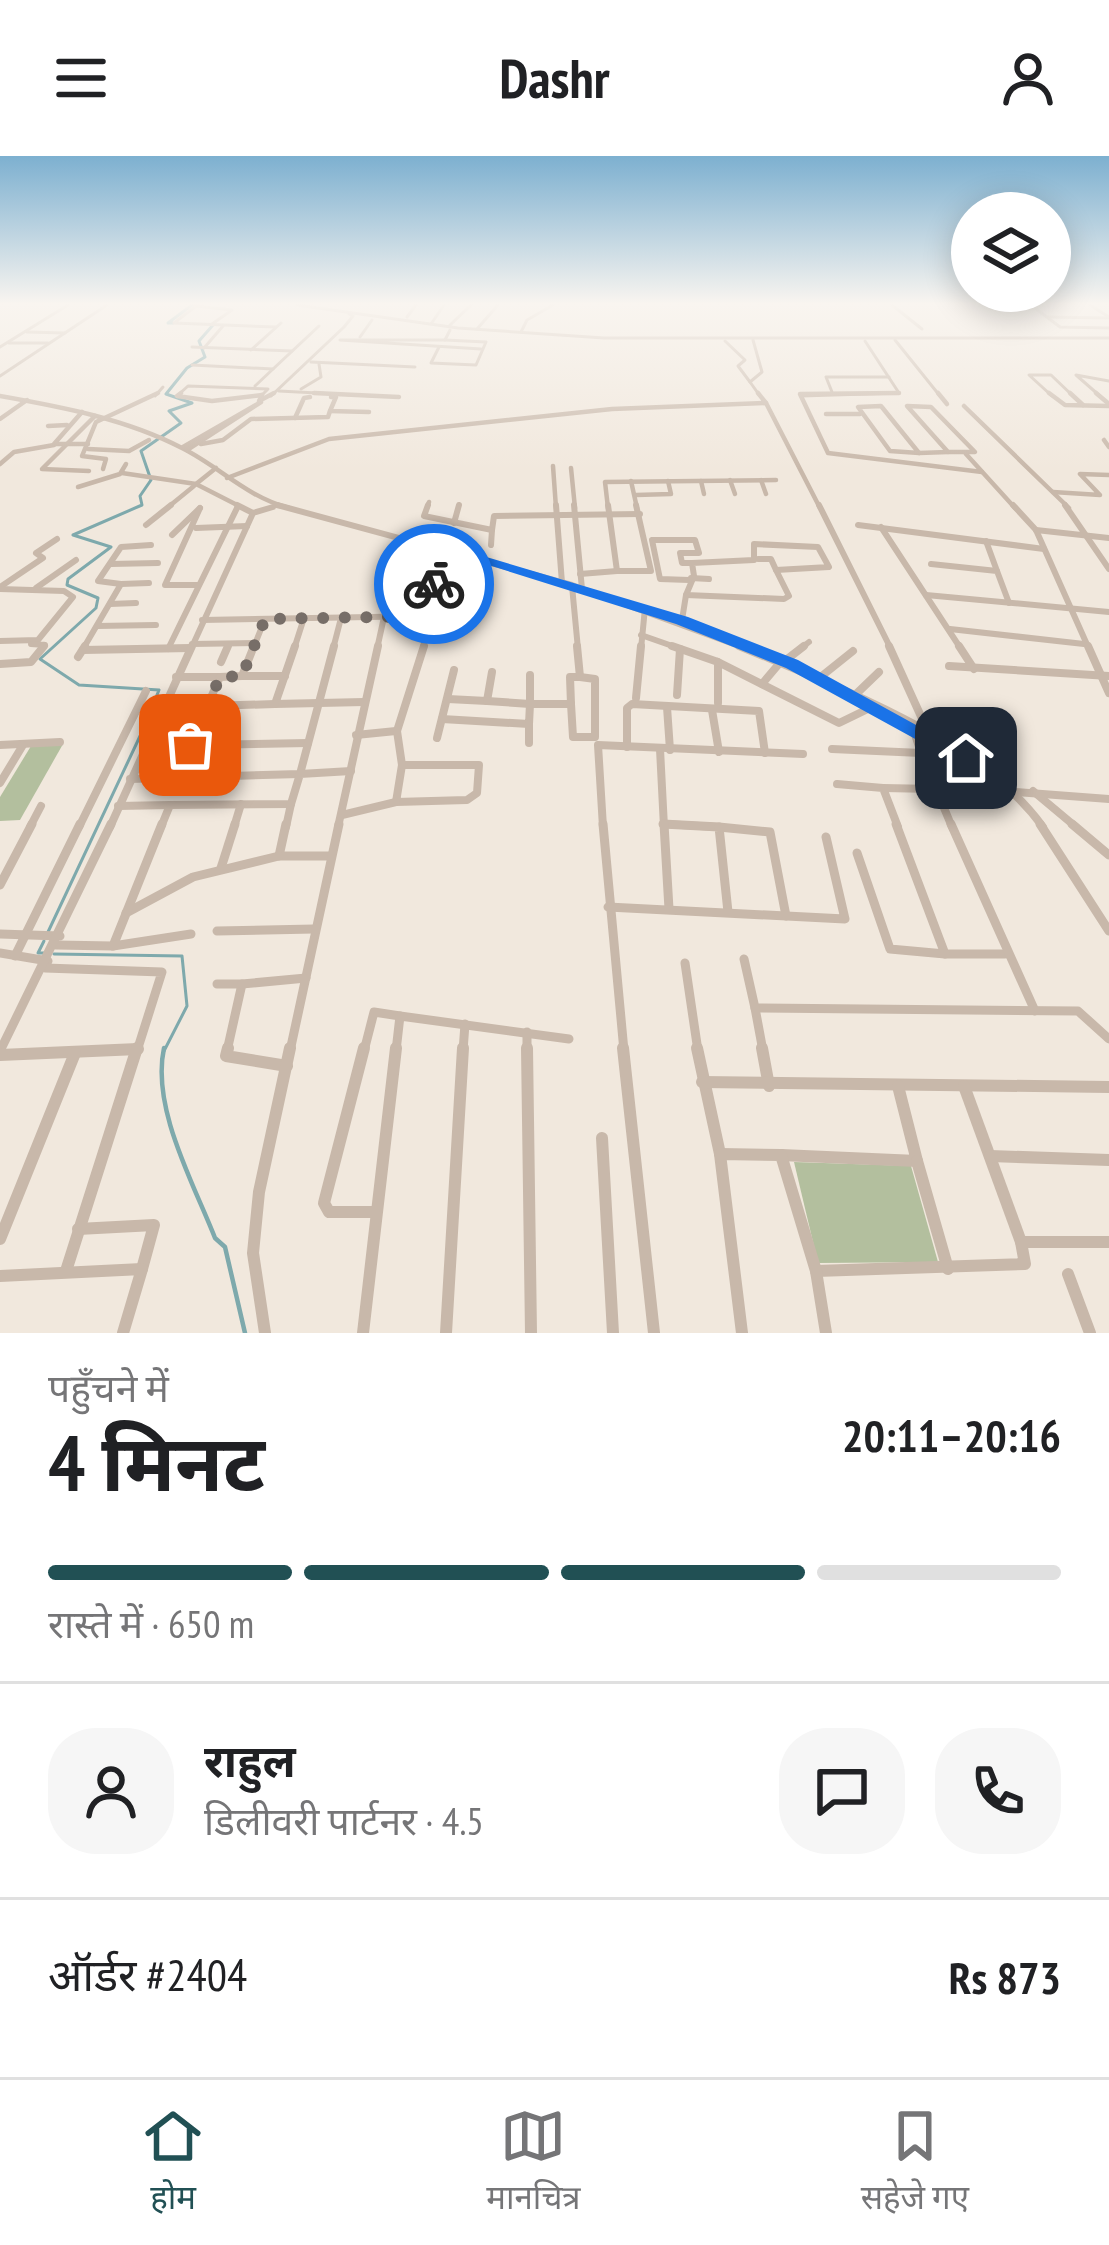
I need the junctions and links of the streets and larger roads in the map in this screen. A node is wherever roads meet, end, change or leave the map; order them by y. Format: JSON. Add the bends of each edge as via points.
{"nodes":[{"id":1,"x":203,"y":360,"type":"edge"},
{"id":2,"x":283,"y":360,"type":"edge"},
{"id":3,"x":340,"y":360,"type":"dead end"},
{"id":4,"x":432,"y":360,"type":"edge"},
{"id":5,"x":478,"y":360,"type":"edge"},
{"id":6,"x":745,"y":360,"type":"edge"},
{"id":7,"x":759,"y":360,"type":"edge"},
{"id":8,"x":878,"y":360,"type":"edge"},
{"id":9,"x":911,"y":360,"type":"edge"},
{"id":10,"x":309,"y":362,"type":"joint"},
{"id":11,"x":384,"y":362,"type":"dead end"},
{"id":12,"x":318,"y":363,"type":"junction"},
{"id":13,"x":415,"y":367,"type":"dead end"},
{"id":14,"x":273,"y":369,"type":"junction"},
{"id":15,"x":1052,"y":375,"type":"junction"},
{"id":16,"x":1076,"y":375,"type":"junction"},
{"id":17,"x":890,"y":377,"type":"junction"},
{"id":18,"x":750,"y":382,"type":"junction"},
{"id":19,"x":1109,"y":382,"type":"edge"},
{"id":20,"x":255,"y":386,"type":"dead end"},
{"id":21,"x":163,"y":387,"type":"dead end"},
{"id":22,"x":278,"y":391,"type":"junction"},
{"id":23,"x":289,"y":392,"type":"junction"},
{"id":24,"x":832,"y":393,"type":"junction"},
{"id":25,"x":0,"y":396,"type":"edge"},
{"id":26,"x":399,"y":397,"type":"dead end"},
{"id":27,"x":261,"y":398,"type":"junction"},
{"id":28,"x":27,"y":400,"type":"junction"},
{"id":29,"x":766,"y":403,"type":"junction"},
{"id":30,"x":947,"y":404,"type":"dead end"},
{"id":31,"x":1083,"y":405,"type":"junction"},
{"id":32,"x":1109,"y":405,"type":"edge"},
{"id":33,"x":881,"y":406,"type":"junction"},
{"id":34,"x":907,"y":406,"type":"junction"},
{"id":35,"x":964,"y":406,"type":"dead end"},
{"id":36,"x":83,"y":411,"type":"junction"},
{"id":37,"x":330,"y":411,"type":"junction"},
{"id":38,"x":369,"y":412,"type":"dead end"},
{"id":39,"x":826,"y":414,"type":"dead end"},
{"id":40,"x":862,"y":414,"type":"junction"},
{"id":41,"x":2,"y":416,"type":"edge"},
{"id":42,"x":99,"y":417,"type":"junction"},
{"id":43,"x":242,"y":417,"type":"junction"},
{"id":44,"x":295,"y":418,"type":"junction"},
{"id":45,"x":251,"y":419,"type":"junction"},
{"id":46,"x":68,"y":425,"type":"junction"},
{"id":47,"x":48,"y":426,"type":"dead end"},
{"id":48,"x":152,"y":439,"type":"junction"},
{"id":49,"x":1104,"y":440,"type":"dead end"},
{"id":50,"x":200,"y":444,"type":"junction"},
{"id":51,"x":54,"y":445,"type":"junction"},
{"id":52,"x":69,"y":445,"type":"junction"},
{"id":53,"x":88,"y":446,"type":"junction"},
{"id":54,"x":1109,"y":447,"type":"edge"},
{"id":55,"x":184,"y":449,"type":"junction"},
{"id":56,"x":948,"y":452,"type":"junction"},
{"id":57,"x":919,"y":453,"type":"junction"},
{"id":58,"x":965,"y":453,"type":"junction"},
{"id":59,"x":0,"y":464,"type":"edge"},
{"id":60,"x":126,"y":464,"type":"dead end"},
{"id":61,"x":553,"y":466,"type":"dead end"},
{"id":62,"x":216,"y":468,"type":"junction"},
{"id":63,"x":572,"y":468,"type":"dead end"},
{"id":64,"x":103,"y":469,"type":"dead end"},
{"id":65,"x":89,"y":471,"type":"dead end"},
{"id":66,"x":982,"y":472,"type":"junction"},
{"id":67,"x":122,"y":473,"type":"junction"},
{"id":68,"x":1109,"y":475,"type":"edge"},
{"id":69,"x":226,"y":478,"type":"junction"},
{"id":70,"x":730,"y":480,"type":"junction"},
{"id":71,"x":761,"y":480,"type":"junction"},
{"id":72,"x":776,"y":480,"type":"dead end"},
{"id":73,"x":631,"y":481,"type":"junction"},
{"id":74,"x":701,"y":481,"type":"junction"},
{"id":75,"x":668,"y":482,"type":"junction"},
{"id":76,"x":196,"y":485,"type":"junction"},
{"id":77,"x":78,"y":487,"type":"dead end"},
{"id":78,"x":1053,"y":492,"type":"junction"},
{"id":79,"x":704,"y":494,"type":"dead end"},
{"id":80,"x":735,"y":494,"type":"dead end"},
{"id":81,"x":766,"y":494,"type":"dead end"},
{"id":82,"x":636,"y":495,"type":"junction"},
{"id":83,"x":262,"y":500,"type":"junction"},
{"id":84,"x":428,"y":502,"type":"dead end"},
{"id":85,"x":459,"y":504,"type":"dead end"},
{"id":86,"x":238,"y":506,"type":"junction"},
{"id":87,"x":278,"y":506,"type":"junction"},
{"id":88,"x":256,"y":512,"type":"junction"},
{"id":89,"x":608,"y":514,"type":"junction"},
{"id":90,"x":640,"y":514,"type":"junction"},
{"id":91,"x":576,"y":516,"type":"junction"},
{"id":92,"x":556,"y":517,"type":"junction"},
{"id":93,"x":454,"y":523,"type":"junction"},
{"id":94,"x":146,"y":525,"type":"dead end"},
{"id":95,"x":858,"y":525,"type":"dead end"},
{"id":96,"x":248,"y":526,"type":"junction"},
{"id":97,"x":227,"y":527,"type":"junction"},
{"id":98,"x":881,"y":527,"type":"junction"},
{"id":99,"x":194,"y":528,"type":"junction"},
{"id":100,"x":492,"y":530,"type":"junction"},
{"id":101,"x":1036,"y":530,"type":"junction"},
{"id":102,"x":172,"y":535,"type":"dead end"},
{"id":103,"x":1087,"y":535,"type":"junction"},
{"id":104,"x":1109,"y":538,"type":"edge"},
{"id":105,"x":57,"y":539,"type":"dead end"},
{"id":106,"x":986,"y":541,"type":"junction"},
{"id":107,"x":152,"y":545,"type":"dead end"},
{"id":108,"x":441,"y":545,"type":"junction"},
{"id":109,"x":491,"y":545,"type":"dead end"},
{"id":110,"x":1044,"y":549,"type":"junction"},
{"id":111,"x":758,"y":559,"type":"junction"},
{"id":112,"x":76,"y":560,"type":"dead end"},
{"id":113,"x":158,"y":562,"type":"dead end"},
{"id":114,"x":692,"y":563,"type":"junction"},
{"id":115,"x":110,"y":564,"type":"junction"},
{"id":116,"x":931,"y":564,"type":"dead end"},
{"id":117,"x":28,"y":568,"type":"junction"},
{"id":118,"x":1109,"y":569,"type":"edge"},
{"id":119,"x":776,"y":570,"type":"junction"},
{"id":120,"x":617,"y":571,"type":"junction"},
{"id":121,"x":998,"y":571,"type":"junction"},
{"id":122,"x":56,"y":574,"type":"junction"},
{"id":123,"x":580,"y":574,"type":"junction"},
{"id":124,"x":393,"y":577,"type":"dead end"},
{"id":125,"x":689,"y":579,"type":"junction"},
{"id":126,"x":709,"y":579,"type":"dead end"},
{"id":127,"x":148,"y":583,"type":"dead end"},
{"id":128,"x":121,"y":584,"type":"junction"},
{"id":129,"x":198,"y":585,"type":"junction"},
{"id":130,"x":572,"y":586,"type":"junction"},
{"id":131,"x":0,"y":588,"type":"edge"},
{"id":132,"x":36,"y":588,"type":"dead end"},
{"id":133,"x":686,"y":595,"type":"junction"},
{"id":134,"x":926,"y":595,"type":"junction"},
{"id":135,"x":136,"y":603,"type":"dead end"},
{"id":136,"x":1009,"y":603,"type":"junction"},
{"id":137,"x":109,"y":604,"type":"junction"},
{"id":138,"x":645,"y":608,"type":"junction"},
{"id":139,"x":1072,"y":608,"type":"junction"},
{"id":140,"x":1109,"y":612,"type":"edge"},
{"id":141,"x":382,"y":616,"type":"junction"},
{"id":142,"x":428,"y":616,"type":"junction"},
{"id":143,"x":341,"y":617,"type":"junction"},
{"id":144,"x":304,"y":618,"type":"junction"},
{"id":145,"x":265,"y":619,"type":"junction"},
{"id":146,"x":202,"y":620,"type":"junction"},
{"id":147,"x":682,"y":620,"type":"junction"},
{"id":148,"x":156,"y":625,"type":"dead end"},
{"id":149,"x":96,"y":626,"type":"junction"},
{"id":150,"x":949,"y":629,"type":"junction"},
{"id":151,"x":641,"y":635,"type":"junction"},
{"id":152,"x":0,"y":642,"type":"edge"},
{"id":153,"x":809,"y":643,"type":"dead end"},
{"id":154,"x":229,"y":644,"type":"junction"},
{"id":155,"x":256,"y":644,"type":"junction"},
{"id":156,"x":1085,"y":645,"type":"junction"},
{"id":157,"x":190,"y":646,"type":"junction"},
{"id":158,"x":168,"y":649,"type":"junction"},
{"id":159,"x":680,"y":649,"type":"junction"},
{"id":160,"x":853,"y":651,"type":"dead end"},
{"id":161,"x":221,"y":662,"type":"dead end"},
{"id":162,"x":718,"y":662,"type":"junction"},
{"id":163,"x":781,"y":663,"type":"junction"},
{"id":164,"x":0,"y":664,"type":"edge"},
{"id":165,"x":949,"y":666,"type":"dead end"},
{"id":166,"x":974,"y":669,"type":"junction"},
{"id":167,"x":454,"y":670,"type":"dead end"},
{"id":168,"x":492,"y":672,"type":"dead end"},
{"id":169,"x":879,"y":672,"type":"dead end"},
{"id":170,"x":530,"y":675,"type":"dead end"},
{"id":171,"x":242,"y":676,"type":"junction"},
{"id":172,"x":286,"y":676,"type":"junction"},
{"id":173,"x":580,"y":676,"type":"junction"},
{"id":174,"x":1105,"y":676,"type":"edge"},
{"id":175,"x":176,"y":677,"type":"junction"},
{"id":176,"x":220,"y":677,"type":"junction"},
{"id":177,"x":818,"y":679,"type":"junction"},
{"id":178,"x":762,"y":684,"type":"junction"},
{"id":179,"x":146,"y":691,"type":"dead end"},
{"id":180,"x":1109,"y":693,"type":"edge"},
{"id":181,"x":677,"y":695,"type":"dead end"},
{"id":182,"x":853,"y":697,"type":"junction"},
{"id":183,"x":636,"y":698,"type":"dead end"},
{"id":184,"x":448,"y":699,"type":"junction"},
{"id":185,"x":487,"y":701,"type":"junction"},
{"id":186,"x":364,"y":702,"type":"junction"},
{"id":187,"x":275,"y":704,"type":"junction"},
{"id":188,"x":318,"y":704,"type":"junction"},
{"id":189,"x":530,"y":704,"type":"junction"},
{"id":190,"x":571,"y":704,"type":"junction"},
{"id":191,"x":208,"y":706,"type":"junction"},
{"id":192,"x":716,"y":706,"type":"junction"},
{"id":193,"x":874,"y":706,"type":"junction"},
{"id":194,"x":668,"y":707,"type":"junction"},
{"id":195,"x":442,"y":719,"type":"junction"},
{"id":196,"x":529,"y":724,"type":"junction"},
{"id":197,"x":912,"y":725,"type":"junction"},
{"id":198,"x":397,"y":731,"type":"junction"},
{"id":199,"x":356,"y":735,"type":"junction"},
{"id":200,"x":929,"y":735,"type":"junction"},
{"id":201,"x":437,"y":738,"type":"dead end"},
{"id":202,"x":60,"y":742,"type":"dead end"},
{"id":203,"x":308,"y":742,"type":"junction"},
{"id":204,"x":23,"y":743,"type":"junction"},
{"id":205,"x":529,"y":743,"type":"dead end"},
{"id":206,"x":0,"y":745,"type":"edge"},
{"id":207,"x":190,"y":745,"type":"junction"},
{"id":208,"x":145,"y":746,"type":"junction"},
{"id":209,"x":627,"y":747,"type":"junction"},
{"id":210,"x":832,"y":749,"type":"dead end"},
{"id":211,"x":665,"y":750,"type":"junction"},
{"id":212,"x":719,"y":752,"type":"junction"},
{"id":213,"x":766,"y":753,"type":"junction"},
{"id":214,"x":921,"y":753,"type":"junction"},
{"id":215,"x":802,"y":754,"type":"dead end"},
{"id":216,"x":960,"y":754,"type":"junction"},
{"id":217,"x":400,"y":765,"type":"junction"},
{"id":218,"x":351,"y":771,"type":"junction"},
{"id":219,"x":300,"y":774,"type":"junction"},
{"id":220,"x":130,"y":779,"type":"junction"},
{"id":221,"x":0,"y":783,"type":"edge"},
{"id":222,"x":837,"y":784,"type":"dead end"},
{"id":223,"x":883,"y":788,"type":"junction"},
{"id":224,"x":933,"y":788,"type":"junction"},
{"id":225,"x":1010,"y":789,"type":"junction"},
{"id":226,"x":1033,"y":791,"type":"junction"},
{"id":227,"x":1109,"y":799,"type":"edge"},
{"id":228,"x":396,"y":802,"type":"junction"},
{"id":229,"x":241,"y":804,"type":"junction"},
{"id":230,"x":291,"y":804,"type":"junction"},
{"id":231,"x":170,"y":805,"type":"junction"},
{"id":232,"x":41,"y":806,"type":"dead end"},
{"id":233,"x":118,"y":806,"type":"junction"},
{"id":234,"x":342,"y":815,"type":"junction"},
{"id":235,"x":663,"y":824,"type":"junction"},
{"id":236,"x":719,"y":827,"type":"junction"},
{"id":237,"x":826,"y":837,"type":"dead end"},
{"id":238,"x":857,"y":853,"type":"dead end"},
{"id":239,"x":1105,"y":854,"type":"edge"},
{"id":240,"x":279,"y":856,"type":"junction"},
{"id":241,"x":332,"y":856,"type":"junction"},
{"id":242,"x":1109,"y":865,"type":"edge"},
{"id":243,"x":220,"y":868,"type":"junction"},
{"id":244,"x":0,"y":885,"type":"edge"},
{"id":245,"x":608,"y":907,"type":"junction"},
{"id":246,"x":669,"y":909,"type":"junction"},
{"id":247,"x":728,"y":912,"type":"junction"},
{"id":248,"x":127,"y":914,"type":"junction"},
{"id":249,"x":786,"y":916,"type":"junction"},
{"id":250,"x":314,"y":929,"type":"junction"},
{"id":251,"x":1109,"y":931,"type":"edge"},
{"id":252,"x":217,"y":932,"type":"dead end"},
{"id":253,"x":0,"y":934,"type":"edge"},
{"id":254,"x":191,"y":934,"type":"dead end"},
{"id":255,"x":31,"y":936,"type":"junction"},
{"id":256,"x":113,"y":946,"type":"junction"},
{"id":257,"x":51,"y":950,"type":"junction"},
{"id":258,"x":0,"y":953,"type":"edge"},
{"id":259,"x":945,"y":954,"type":"junction"},
{"id":260,"x":1005,"y":955,"type":"junction"},
{"id":261,"x":15,"y":956,"type":"junction"},
{"id":262,"x":744,"y":959,"type":"dead end"},
{"id":263,"x":685,"y":964,"type":"dead end"},
{"id":264,"x":306,"y":978,"type":"junction"},
{"id":265,"x":217,"y":984,"type":"dead end"},
{"id":266,"x":242,"y":984,"type":"junction"},
{"id":267,"x":755,"y":1009,"type":"junction"},
{"id":268,"x":1036,"y":1012,"type":"junction"},
{"id":269,"x":400,"y":1016,"type":"junction"},
{"id":270,"x":465,"y":1024,"type":"junction"},
{"id":271,"x":527,"y":1032,"type":"junction"},
{"id":272,"x":569,"y":1039,"type":"dead end"},
{"id":273,"x":1109,"y":1039,"type":"edge"},
{"id":274,"x":138,"y":1049,"type":"junction"},
{"id":275,"x":0,"y":1053,"type":"edge"},
{"id":276,"x":75,"y":1054,"type":"junction"},
{"id":277,"x":287,"y":1066,"type":"junction"},
{"id":278,"x":702,"y":1082,"type":"junction"},
{"id":279,"x":769,"y":1086,"type":"junction"},
{"id":280,"x":898,"y":1086,"type":"junction"},
{"id":281,"x":964,"y":1086,"type":"junction"},
{"id":282,"x":1109,"y":1087,"type":"edge"},
{"id":283,"x":602,"y":1138,"type":"dead end"},
{"id":284,"x":720,"y":1154,"type":"junction"},
{"id":285,"x":781,"y":1155,"type":"junction"},
{"id":286,"x":990,"y":1156,"type":"junction"},
{"id":287,"x":1109,"y":1160,"type":"edge"},
{"id":288,"x":917,"y":1161,"type":"junction"},
{"id":289,"x":375,"y":1212,"type":"junction"},
{"id":290,"x":78,"y":1228,"type":"junction"},
{"id":291,"x":0,"y":1239,"type":"edge"},
{"id":292,"x":1022,"y":1242,"type":"junction"},
{"id":293,"x":1109,"y":1242,"type":"edge"},
{"id":294,"x":948,"y":1269,"type":"junction"},
{"id":295,"x":142,"y":1270,"type":"junction"},
{"id":296,"x":816,"y":1270,"type":"junction"},
{"id":297,"x":66,"y":1271,"type":"junction"},
{"id":298,"x":1068,"y":1274,"type":"dead end"},
{"id":299,"x":0,"y":1276,"type":"edge"},
{"id":300,"x":123,"y":1333,"type":"edge"},
{"id":301,"x":265,"y":1333,"type":"edge"},
{"id":302,"x":363,"y":1333,"type":"edge"},
{"id":303,"x":446,"y":1333,"type":"edge"},
{"id":304,"x":531,"y":1333,"type":"edge"},
{"id":305,"x":613,"y":1333,"type":"edge"},
{"id":306,"x":654,"y":1333,"type":"edge"},
{"id":307,"x":742,"y":1333,"type":"edge"},
{"id":308,"x":826,"y":1333,"type":"edge"},
{"id":309,"x":1090,"y":1333,"type":"edge"}],
"edges":[{"from":1,"to":14,"type":"street","via":[[196,365]]},
{"from":2,"to":14,"type":"street"},
{"from":3,"to":11,"type":"street"},
{"from":4,"to":5,"type":"street"},
{"from":6,"to":18,"type":"street","via":[[738,366]]},
{"from":7,"to":18,"type":"street","via":[[762,372]]},
{"from":8,"to":17,"type":"street"},
{"from":9,"to":30,"type":"street"},
{"from":10,"to":12,"type":"street"},
{"from":10,"to":22,"type":"street"},
{"from":12,"to":13,"type":"street"},
{"from":12,"to":23,"type":"street","via":[[323,373],[316,382]]},
{"from":14,"to":20,"type":"street"},
{"from":15,"to":16,"type":"street"},
{"from":15,"to":31,"type":"street"},
{"from":15,"to":31,"type":"street","via":[[1029,376],[1060,404]]},
{"from":16,"to":19,"type":"street"},
{"from":16,"to":32,"type":"street"},
{"from":17,"to":24,"type":"street","via":[[826,377]]},
{"from":17,"to":24,"type":"street","via":[[899,393]]},
{"from":18,"to":29,"type":"street"},
{"from":21,"to":42,"type":"street"},
{"from":22,"to":23,"type":"street"},
{"from":22,"to":27,"type":"street"},
{"from":23,"to":26,"type":"street"},
{"from":24,"to":66,"type":"street","via":[[798,396],[833,456]]},
{"from":25,"to":28,"type":"street"},
{"from":27,"to":27,"type":"street","via":[[212,401],[177,396],[188,386],[268,389]]},
{"from":27,"to":43,"type":"street"},
{"from":27,"to":55,"type":"street"},
{"from":28,"to":36,"type":"street"},
{"from":28,"to":41,"type":"street"},
{"from":29,"to":69,"type":"street","via":[[601,410],[321,440]]},
{"from":29,"to":200,"type":"street"},
{"from":31,"to":32,"type":"street"},
{"from":33,"to":34,"type":"street"},
{"from":33,"to":40,"type":"street","via":[[858,406]]},
{"from":33,"to":57,"type":"street"},
{"from":34,"to":56,"type":"street"},
{"from":34,"to":58,"type":"street","via":[[934,409],[975,452]]},
{"from":35,"to":78,"type":"street"},
{"from":36,"to":42,"type":"street"},
{"from":36,"to":46,"type":"street"},
{"from":37,"to":38,"type":"street"},
{"from":37,"to":44,"type":"street"},
{"from":37,"to":44,"type":"street","via":[[336,398],[304,398]]},
{"from":39,"to":40,"type":"street"},
{"from":40,"to":57,"type":"street","via":[[893,453]]},
{"from":42,"to":48,"type":"street"},
{"from":42,"to":52,"type":"street"},
{"from":42,"to":53,"type":"street"},
{"from":43,"to":45,"type":"street"},
{"from":43,"to":50,"type":"street"},
{"from":44,"to":45,"type":"street"},
{"from":45,"to":50,"type":"street","via":[[223,440]]},
{"from":46,"to":47,"type":"street"},
{"from":46,"to":51,"type":"street"},
{"from":48,"to":53,"type":"street","via":[[129,451]]},
{"from":48,"to":55,"type":"street"},
{"from":49,"to":54,"type":"street"},
{"from":50,"to":55,"type":"street"},
{"from":51,"to":52,"type":"street"},
{"from":51,"to":59,"type":"street","via":[[14,452]]},
{"from":52,"to":53,"type":"street"},
{"from":52,"to":65,"type":"street","via":[[42,469]]},
{"from":53,"to":64,"type":"street","via":[[82,457],[106,459]]},
{"from":55,"to":62,"type":"street"},
{"from":56,"to":57,"type":"street"},
{"from":56,"to":58,"type":"street"},
{"from":58,"to":66,"type":"street"},
{"from":60,"to":67,"type":"street"},
{"from":61,"to":92,"type":"street"},
{"from":62,"to":69,"type":"street"},
{"from":62,"to":76,"type":"street"},
{"from":63,"to":91,"type":"street"},
{"from":66,"to":101,"type":"street"},
{"from":67,"to":76,"type":"street"},
{"from":67,"to":77,"type":"street"},
{"from":68,"to":78,"type":"street","via":[[1080,474],[1100,495]]},
{"from":69,"to":83,"type":"street"},
{"from":70,"to":71,"type":"street"},
{"from":70,"to":74,"type":"street"},
{"from":70,"to":80,"type":"street"},
{"from":71,"to":72,"type":"street"},
{"from":71,"to":81,"type":"street"},
{"from":73,"to":75,"type":"street"},
{"from":73,"to":82,"type":"street"},
{"from":73,"to":89,"type":"street","via":[[604,483]]},
{"from":74,"to":75,"type":"street"},
{"from":74,"to":79,"type":"street"},
{"from":75,"to":82,"type":"street","via":[[670,494]]},
{"from":76,"to":86,"type":"street"},
{"from":76,"to":94,"type":"street"},
{"from":78,"to":103,"type":"street"},
{"from":82,"to":90,"type":"street"},
{"from":83,"to":87,"type":"street"},
{"from":83,"to":88,"type":"street"},
{"from":84,"to":93,"type":"street","via":[[424,516]]},
{"from":85,"to":93,"type":"street"},
{"from":86,"to":88,"type":"street"},
{"from":86,"to":97,"type":"street"},
{"from":87,"to":88,"type":"street"},
{"from":87,"to":108,"type":"street"},
{"from":88,"to":96,"type":"street"},
{"from":89,"to":90,"type":"street"},
{"from":89,"to":91,"type":"street"},
{"from":89,"to":120,"type":"street"},
{"from":90,"to":120,"type":"street","via":[[651,571]]},
{"from":91,"to":92,"type":"street"},
{"from":91,"to":123,"type":"street"},
{"from":92,"to":100,"type":"street","via":[[494,516]]},
{"from":92,"to":130,"type":"street"},
{"from":93,"to":100,"type":"street"},
{"from":95,"to":98,"type":"street"},
{"from":96,"to":97,"type":"street"},
{"from":96,"to":146,"type":"street"},
{"from":97,"to":99,"type":"street"},
{"from":97,"to":129,"type":"street"},
{"from":98,"to":106,"type":"street"},
{"from":98,"to":134,"type":"street"},
{"from":99,"to":102,"type":"street","via":[[204,509]]},
{"from":99,"to":129,"type":"street","via":[[165,585]]},
{"from":100,"to":109,"type":"street"},
{"from":101,"to":103,"type":"street"},
{"from":101,"to":110,"type":"street"},
{"from":103,"to":104,"type":"street"},
{"from":103,"to":118,"type":"street"},
{"from":105,"to":117,"type":"street"},
{"from":106,"to":110,"type":"street"},
{"from":106,"to":121,"type":"street"},
{"from":107,"to":115,"type":"street","via":[[124,546]]},
{"from":108,"to":130,"type":"street"},
{"from":108,"to":142,"type":"street"},
{"from":110,"to":139,"type":"street"},
{"from":111,"to":114,"type":"street"},
{"from":111,"to":119,"type":"street","via":[[771,559]]},
{"from":111,"to":119,"type":"street","via":[[754,544],[818,547],[829,567]]},
{"from":112,"to":122,"type":"street"},
{"from":113,"to":115,"type":"street"},
{"from":114,"to":125,"type":"street"},
{"from":114,"to":125,"type":"street","via":[[682,563],[680,553],[699,553],[695,540],[652,540],[660,578]]},
{"from":115,"to":128,"type":"street","via":[[97,584]]},
{"from":116,"to":121,"type":"street"},
{"from":117,"to":122,"type":"street"},
{"from":117,"to":131,"type":"street"},
{"from":119,"to":133,"type":"street","via":[[790,596],[784,599]]},
{"from":120,"to":123,"type":"street"},
{"from":121,"to":136,"type":"street"},
{"from":122,"to":132,"type":"street"},
{"from":123,"to":130,"type":"street"},
{"from":124,"to":141,"type":"street"},
{"from":125,"to":126,"type":"street"},
{"from":125,"to":133,"type":"street"},
{"from":127,"to":128,"type":"street"},
{"from":128,"to":137,"type":"street"},
{"from":129,"to":158,"type":"street"},
{"from":130,"to":138,"type":"street"},
{"from":130,"to":173,"type":"street"},
{"from":131,"to":152,"type":"street","via":[[73,597],[38,640]]},
{"from":133,"to":147,"type":"street"},
{"from":134,"to":136,"type":"street"},
{"from":134,"to":150,"type":"street"},
{"from":135,"to":137,"type":"street"},
{"from":136,"to":139,"type":"street"},
{"from":137,"to":149,"type":"street"},
{"from":138,"to":147,"type":"street"},
{"from":138,"to":151,"type":"street"},
{"from":139,"to":140,"type":"street"},
{"from":139,"to":156,"type":"street"},
{"from":141,"to":142,"type":"street"},
{"from":141,"to":143,"type":"street"},
{"from":141,"to":186,"type":"street"},
{"from":142,"to":198,"type":"street"},
{"from":143,"to":144,"type":"street"},
{"from":143,"to":188,"type":"street"},
{"from":144,"to":145,"type":"street"},
{"from":144,"to":172,"type":"street"},
{"from":145,"to":146,"type":"street"},
{"from":145,"to":155,"type":"street"},
{"from":146,"to":157,"type":"street"},
{"from":147,"to":163,"type":"street"},
{"from":148,"to":149,"type":"street"},
{"from":149,"to":158,"type":"street","via":[[80,653]]},
{"from":150,"to":156,"type":"street"},
{"from":150,"to":166,"type":"street"},
{"from":151,"to":159,"type":"street"},
{"from":151,"to":183,"type":"street"},
{"from":152,"to":164,"type":"street","via":[[45,645],[28,664]]},
{"from":153,"to":163,"type":"street"},
{"from":154,"to":155,"type":"street"},
{"from":154,"to":157,"type":"street"},
{"from":154,"to":161,"type":"street"},
{"from":155,"to":171,"type":"street"},
{"from":156,"to":174,"type":"street"},
{"from":157,"to":158,"type":"street"},
{"from":157,"to":175,"type":"street"},
{"from":159,"to":162,"type":"street"},
{"from":159,"to":181,"type":"street"},
{"from":160,"to":177,"type":"street"},
{"from":162,"to":178,"type":"street"},
{"from":162,"to":192,"type":"street"},
{"from":163,"to":177,"type":"street"},
{"from":163,"to":178,"type":"street"},
{"from":165,"to":166,"type":"street"},
{"from":166,"to":174,"type":"street"},
{"from":167,"to":184,"type":"street"},
{"from":168,"to":185,"type":"street"},
{"from":169,"to":182,"type":"street"},
{"from":170,"to":189,"type":"street"},
{"from":171,"to":172,"type":"street"},
{"from":171,"to":176,"type":"street"},
{"from":172,"to":187,"type":"street"},
{"from":173,"to":190,"type":"street","via":[[570,677]]},
{"from":173,"to":190,"type":"street","via":[[595,679],[595,737],[573,737]]},
{"from":174,"to":180,"type":"street"},
{"from":175,"to":176,"type":"street"},
{"from":175,"to":208,"type":"street"},
{"from":176,"to":191,"type":"street"},
{"from":177,"to":182,"type":"street"},
{"from":178,"to":193,"type":"street","via":[[839,723]]},
{"from":179,"to":255,"type":"street"},
{"from":182,"to":193,"type":"street"},
{"from":184,"to":185,"type":"street"},
{"from":184,"to":195,"type":"street"},
{"from":185,"to":189,"type":"street"},
{"from":186,"to":188,"type":"street"},
{"from":186,"to":199,"type":"street"},
{"from":187,"to":188,"type":"street"},
{"from":187,"to":191,"type":"street"},
{"from":188,"to":203,"type":"street"},
{"from":189,"to":190,"type":"street"},
{"from":189,"to":196,"type":"street"},
{"from":191,"to":207,"type":"street"},
{"from":192,"to":194,"type":"street"},
{"from":192,"to":212,"type":"street"},
{"from":192,"to":213,"type":"street","via":[[759,711]]},
{"from":193,"to":197,"type":"street"},
{"from":194,"to":209,"type":"street","via":[[627,705]]},
{"from":194,"to":211,"type":"street"},
{"from":195,"to":196,"type":"street"},
{"from":195,"to":201,"type":"street"},
{"from":196,"to":205,"type":"street"},
{"from":197,"to":200,"type":"street"},
{"from":197,"to":214,"type":"street"},
{"from":198,"to":199,"type":"street"},
{"from":198,"to":217,"type":"street","via":[[404,738]]},
{"from":199,"to":218,"type":"street"},
{"from":200,"to":216,"type":"street"},
{"from":202,"to":204,"type":"street"},
{"from":203,"to":207,"type":"street"},
{"from":203,"to":219,"type":"street"},
{"from":204,"to":206,"type":"street"},
{"from":204,"to":221,"type":"street"},
{"from":207,"to":208,"type":"street"},
{"from":208,"to":220,"type":"street"},
{"from":209,"to":211,"type":"street"},
{"from":209,"to":245,"type":"street","via":[[598,745]]},
{"from":210,"to":214,"type":"street"},
{"from":211,"to":212,"type":"street"},
{"from":211,"to":235,"type":"street"},
{"from":212,"to":213,"type":"street"},
{"from":213,"to":215,"type":"street"},
{"from":214,"to":216,"type":"street"},
{"from":214,"to":224,"type":"street"},
{"from":216,"to":225,"type":"street"},
{"from":217,"to":228,"type":"street"},
{"from":217,"to":228,"type":"street","via":[[481,767],[473,798]]},
{"from":218,"to":219,"type":"street"},
{"from":218,"to":234,"type":"street"},
{"from":219,"to":220,"type":"street"},
{"from":219,"to":230,"type":"street"},
{"from":220,"to":233,"type":"street"},
{"from":222,"to":223,"type":"street"},
{"from":223,"to":224,"type":"street"},
{"from":223,"to":259,"type":"street"},
{"from":224,"to":225,"type":"street"},
{"from":224,"to":260,"type":"street"},
{"from":225,"to":226,"type":"street"},
{"from":225,"to":251,"type":"street"},
{"from":226,"to":227,"type":"street"},
{"from":226,"to":239,"type":"street"},
{"from":228,"to":234,"type":"street"},
{"from":229,"to":230,"type":"street"},
{"from":229,"to":231,"type":"street"},
{"from":229,"to":243,"type":"street"},
{"from":230,"to":240,"type":"street"},
{"from":231,"to":233,"type":"street"},
{"from":231,"to":248,"type":"street"},
{"from":232,"to":244,"type":"street"},
{"from":233,"to":257,"type":"street"},
{"from":234,"to":241,"type":"street"},
{"from":235,"to":236,"type":"street"},
{"from":235,"to":246,"type":"street"},
{"from":236,"to":247,"type":"street"},
{"from":236,"to":249,"type":"street","via":[[770,832]]},
{"from":237,"to":249,"type":"street","via":[[845,919]]},
{"from":238,"to":259,"type":"street","via":[[890,950]]},
{"from":239,"to":242,"type":"street"},
{"from":240,"to":241,"type":"street"},
{"from":240,"to":243,"type":"street"},
{"from":241,"to":250,"type":"street"},
{"from":243,"to":248,"type":"street"},
{"from":245,"to":246,"type":"street"},
{"from":245,"to":306,"type":"street"},
{"from":246,"to":247,"type":"street"},
{"from":247,"to":249,"type":"street"},
{"from":248,"to":256,"type":"street"},
{"from":250,"to":252,"type":"street"},
{"from":250,"to":264,"type":"street"},
{"from":253,"to":255,"type":"street"},
{"from":254,"to":256,"type":"street"},
{"from":255,"to":257,"type":"street"},
{"from":255,"to":261,"type":"street"},
{"from":256,"to":257,"type":"street"},
{"from":257,"to":261,"type":"street"},
{"from":257,"to":274,"type":"street","via":[[162,971]]},
{"from":257,"to":275,"type":"street"},
{"from":258,"to":261,"type":"street"},
{"from":259,"to":260,"type":"street"},
{"from":260,"to":268,"type":"street"},
{"from":262,"to":267,"type":"street"},
{"from":263,"to":278,"type":"street"},
{"from":264,"to":266,"type":"street"},
{"from":264,"to":277,"type":"street"},
{"from":265,"to":266,"type":"street"},
{"from":266,"to":277,"type":"street","via":[[226,1056]]},
{"from":267,"to":268,"type":"street"},
{"from":267,"to":279,"type":"street"},
{"from":268,"to":273,"type":"street","via":[[1078,1011]]},
{"from":269,"to":270,"type":"street"},
{"from":269,"to":289,"type":"street"},
{"from":269,"to":289,"type":"street","via":[[374,1012],[324,1203],[329,1212]]},
{"from":270,"to":271,"type":"street"},
{"from":270,"to":303,"type":"street"},
{"from":271,"to":272,"type":"street"},
{"from":271,"to":304,"type":"street"},
{"from":274,"to":276,"type":"street"},
{"from":274,"to":290,"type":"street"},
{"from":275,"to":276,"type":"street"},
{"from":276,"to":291,"type":"street"},
{"from":277,"to":301,"type":"street","via":[[253,1253]]},
{"from":278,"to":279,"type":"street"},
{"from":278,"to":284,"type":"street"},
{"from":279,"to":280,"type":"street"},
{"from":280,"to":281,"type":"street"},
{"from":280,"to":288,"type":"street"},
{"from":281,"to":282,"type":"street"},
{"from":281,"to":286,"type":"street"},
{"from":283,"to":305,"type":"street"},
{"from":284,"to":285,"type":"street"},
{"from":284,"to":307,"type":"street"},
{"from":285,"to":288,"type":"street"},
{"from":285,"to":296,"type":"street"},
{"from":286,"to":287,"type":"street"},
{"from":286,"to":292,"type":"street"},
{"from":288,"to":294,"type":"street"},
{"from":289,"to":302,"type":"street"},
{"from":290,"to":295,"type":"street","via":[[154,1225]]},
{"from":290,"to":297,"type":"street"},
{"from":292,"to":293,"type":"street"},
{"from":292,"to":294,"type":"street","via":[[1025,1264]]},
{"from":294,"to":296,"type":"street"},
{"from":295,"to":297,"type":"street"},
{"from":295,"to":300,"type":"street"},
{"from":296,"to":308,"type":"street"},
{"from":297,"to":299,"type":"street"},
{"from":298,"to":309,"type":"street"}]}
